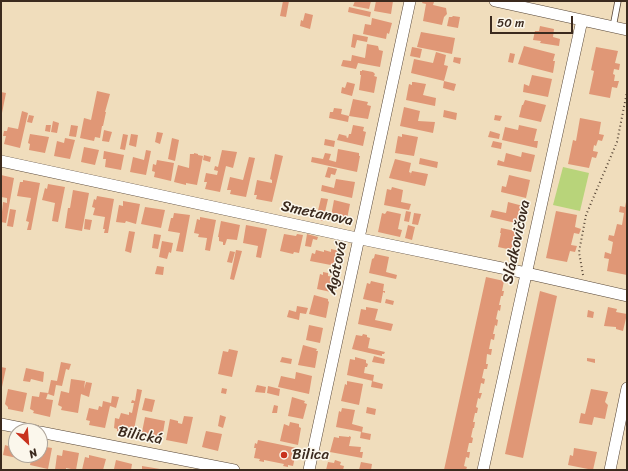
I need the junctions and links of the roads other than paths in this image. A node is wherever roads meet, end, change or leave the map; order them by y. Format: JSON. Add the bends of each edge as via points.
{"nodes":[{"id":1,"x":410,"y":1,"type":"edge"},
{"id":2,"x":495,"y":1,"type":"edge"},
{"id":3,"x":618,"y":1,"type":"edge"},
{"id":4,"x":582,"y":20,"type":"junction"},
{"id":5,"x":613,"y":27,"type":"junction"},
{"id":6,"x":627,"y":30,"type":"edge"},
{"id":7,"x":1,"y":161,"type":"edge"},
{"id":8,"x":359,"y":238,"type":"junction"},
{"id":9,"x":526,"y":273,"type":"junction"},
{"id":10,"x":627,"y":296,"type":"edge"},
{"id":11,"x":627,"y":388,"type":"edge"},
{"id":12,"x":48,"y":434,"type":"edge"},
{"id":13,"x":234,"y":470,"type":"edge"},
{"id":14,"x":308,"y":470,"type":"edge"},
{"id":15,"x":483,"y":470,"type":"edge"},
{"id":16,"x":610,"y":470,"type":"edge"}],
"edges":[{"from":1,"to":8,"type":"street","name":"Agátová"},
{"from":2,"to":4,"type":"street"},
{"from":3,"to":5,"type":"lane"},
{"from":4,"to":5,"type":"street"},
{"from":4,"to":9,"type":"street","name":"Sládkovičova"},
{"from":5,"to":6,"type":"street"},
{"from":7,"to":8,"type":"street","name":"Smetanova"},
{"from":8,"to":9,"type":"street","name":"Smetanova"},
{"from":8,"to":14,"type":"street","name":"Agátová"},
{"from":9,"to":10,"type":"street","name":"Smetanova"},
{"from":9,"to":15,"type":"street","name":"Sládkovičova"},
{"from":11,"to":16,"type":"street"},
{"from":12,"to":13,"type":"street","name":"Bilická"}]}
